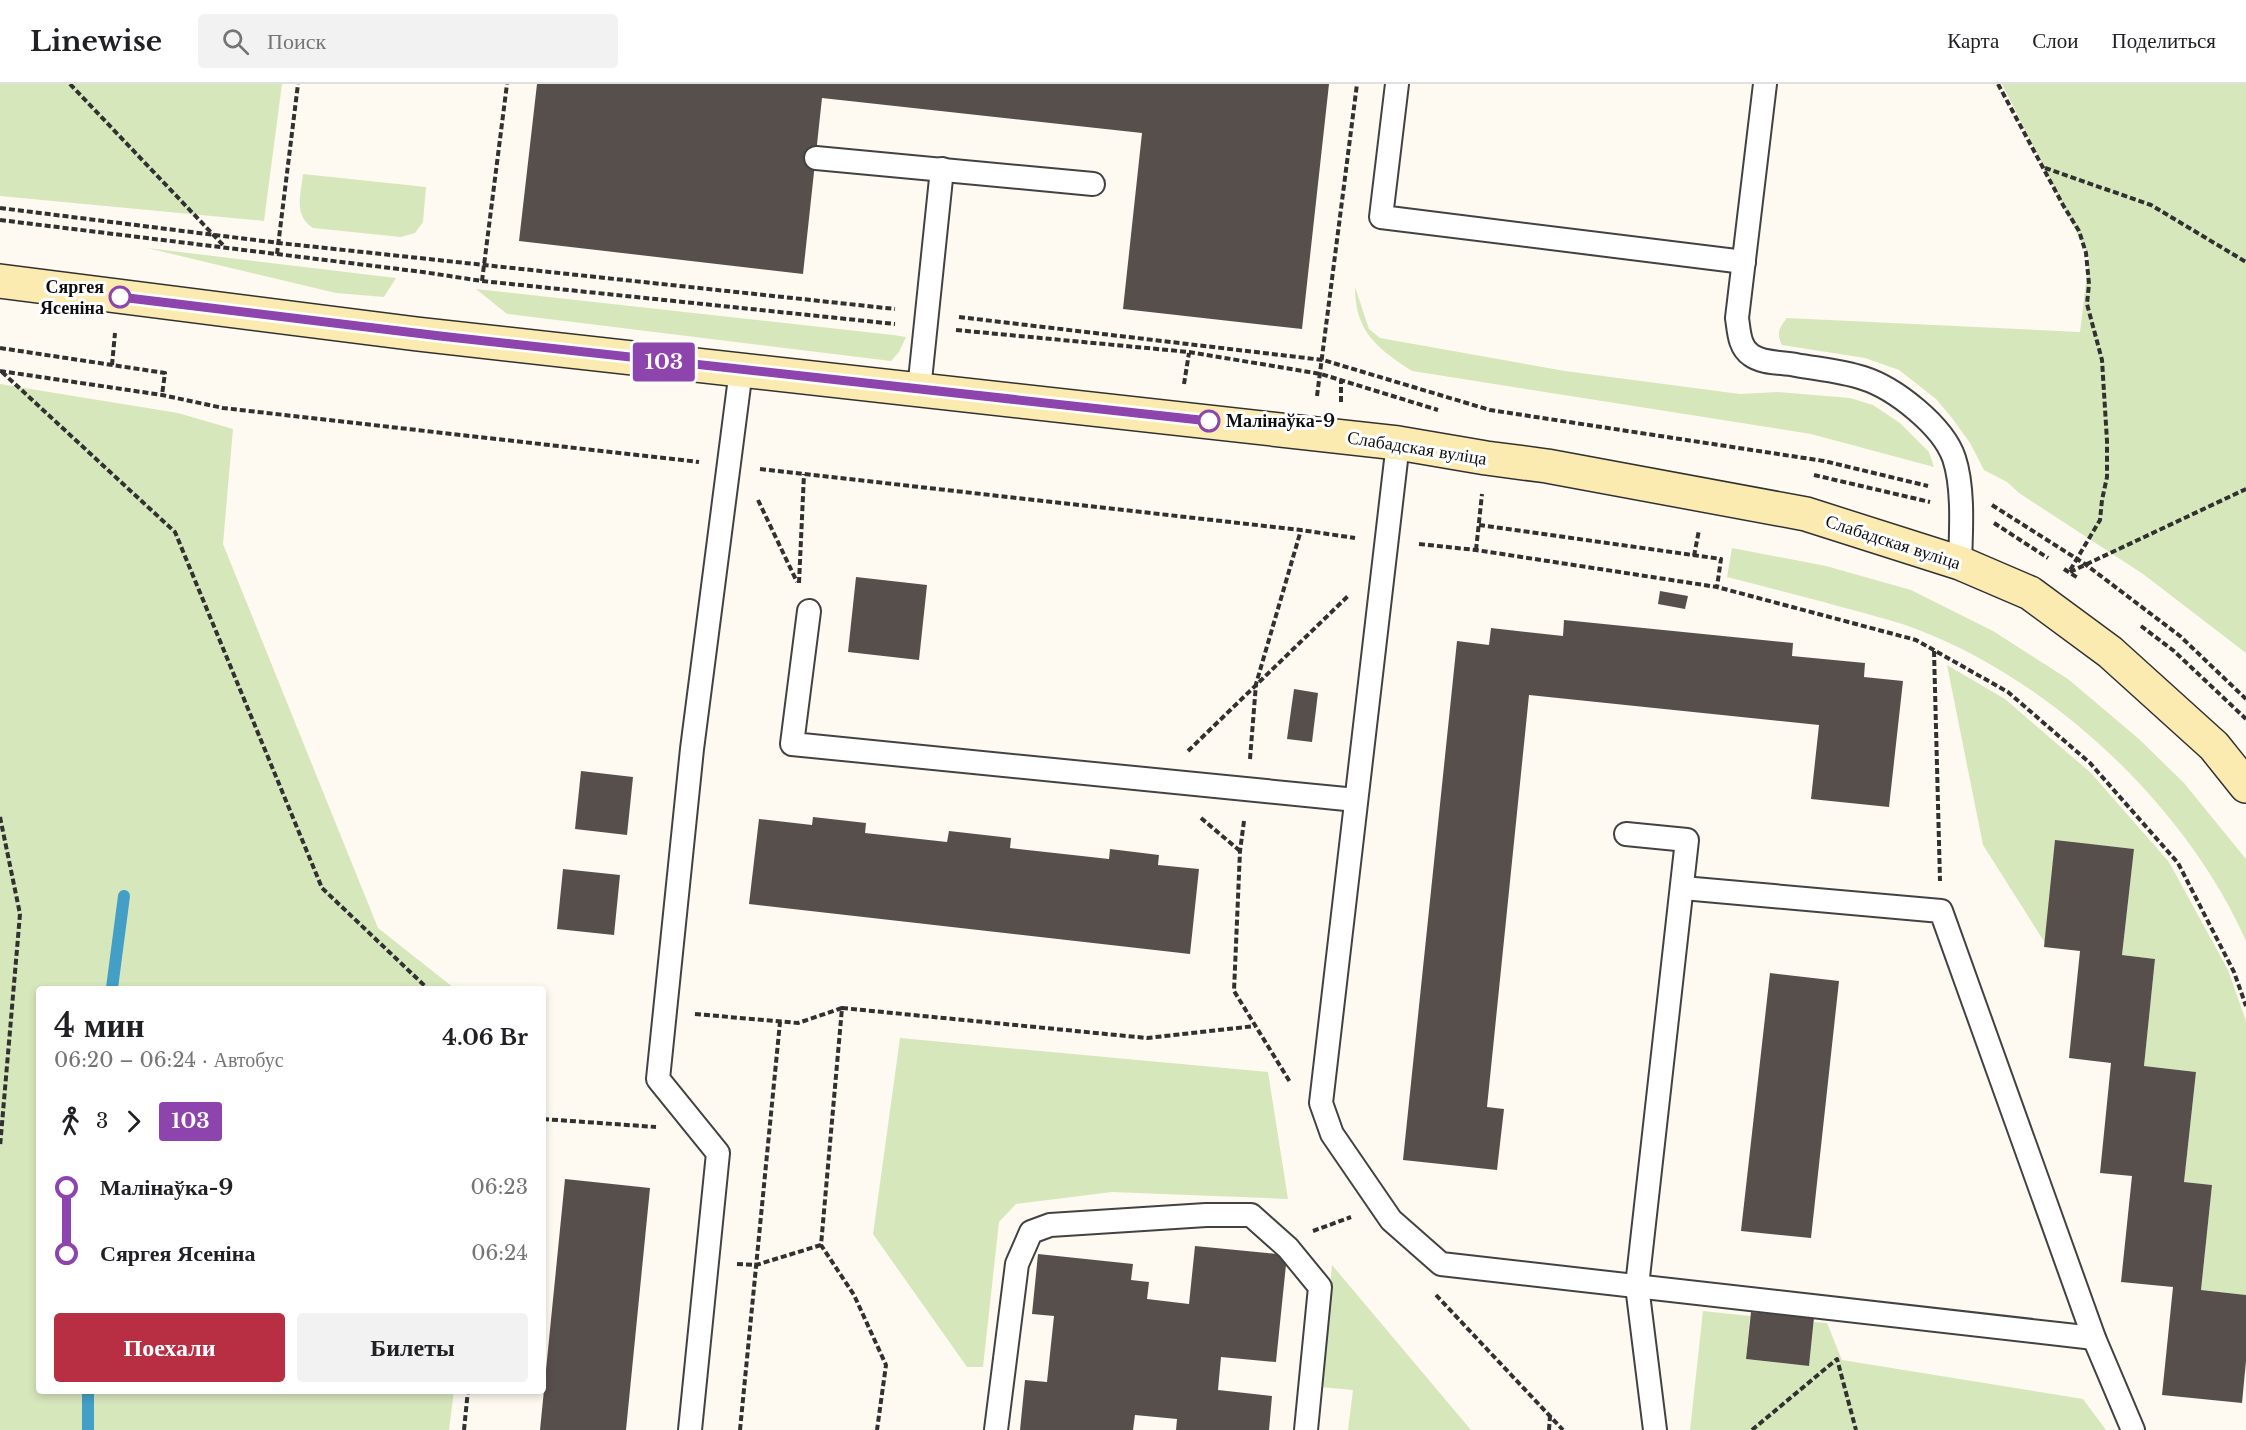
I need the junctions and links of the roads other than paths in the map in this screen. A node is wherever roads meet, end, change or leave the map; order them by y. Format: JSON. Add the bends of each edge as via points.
{"nodes":[{"id":1,"x":1397,"y":84,"type":"edge"},
{"id":2,"x":1765,"y":84,"type":"edge"},
{"id":3,"x":816,"y":158,"type":"dead end"},
{"id":4,"x":942,"y":169,"type":"junction"},
{"id":5,"x":1093,"y":184,"type":"dead end"},
{"id":6,"x":1744,"y":262,"type":"junction"},
{"id":7,"x":0,"y":281,"type":"edge"},
{"id":8,"x":741,"y":370,"type":"junction"},
{"id":9,"x":919,"y":390,"type":"junction"},
{"id":10,"x":1398,"y":443,"type":"junction"},
{"id":11,"x":1960,"y":563,"type":"junction"},
{"id":12,"x":809,"y":611,"type":"dead end"},
{"id":13,"x":2246,"y":786,"type":"edge"},
{"id":14,"x":1356,"y":800,"type":"junction"},
{"id":15,"x":1626,"y":834,"type":"dead end"},
{"id":16,"x":1683,"y":888,"type":"junction"},
{"id":17,"x":1637,"y":1286,"type":"junction"},
{"id":18,"x":2094,"y":1338,"type":"junction"},
{"id":19,"x":690,"y":1430,"type":"edge"},
{"id":20,"x":996,"y":1430,"type":"edge"},
{"id":21,"x":1306,"y":1430,"type":"edge"},
{"id":22,"x":1655,"y":1430,"type":"edge"},
{"id":23,"x":2133,"y":1430,"type":"edge"}],
"edges":[{"from":1,"to":6,"type":"lane","via":[[1381,217]]},
{"from":2,"to":6,"type":"lane"},
{"from":3,"to":4,"type":"lane"},
{"from":4,"to":5,"type":"lane"},
{"from":4,"to":9,"type":"lane"},
{"from":6,"to":11,"type":"lane","via":[[1737,318],[1740,339],[1751,355],[1867,379],[1917,408],[1939,432],[1954,457],[1960,502]]},
{"from":7,"to":8,"type":"main road","name":"Слабадская вуліца"},
{"from":8,"to":9,"type":"main road","name":"Слабадская вуліца"},
{"from":8,"to":19,"type":"lane","via":[[735,466],[693,737],[658,1079],[718,1153]]},
{"from":9,"to":10,"type":"main road","name":"Слабадская вуліца"},
{"from":10,"to":11,"type":"main road","name":"Слабадская вуліца","via":[[1548,466],[1806,514]]},
{"from":10,"to":14,"type":"lane"},
{"from":11,"to":13,"type":"main road","name":"Слабадская вуліца","via":[[2030,593],[2110,652],[2214,746]]},
{"from":12,"to":14,"type":"lane","via":[[792,744]]},
{"from":14,"to":17,"type":"lane","via":[[1321,1103],[1332,1134],[1391,1221],[1441,1264]]},
{"from":15,"to":16,"type":"lane","via":[[1687,840]]},
{"from":16,"to":17,"type":"lane"},
{"from":16,"to":18,"type":"lane","via":[[1941,910]]},
{"from":17,"to":18,"type":"lane"},
{"from":17,"to":22,"type":"lane"},
{"from":18,"to":23,"type":"lane"},
{"from":20,"to":21,"type":"lane","via":[[1017,1264],[1031,1232],[1050,1225],[1206,1215],[1251,1215],[1288,1248],[1320,1287]]}]}
